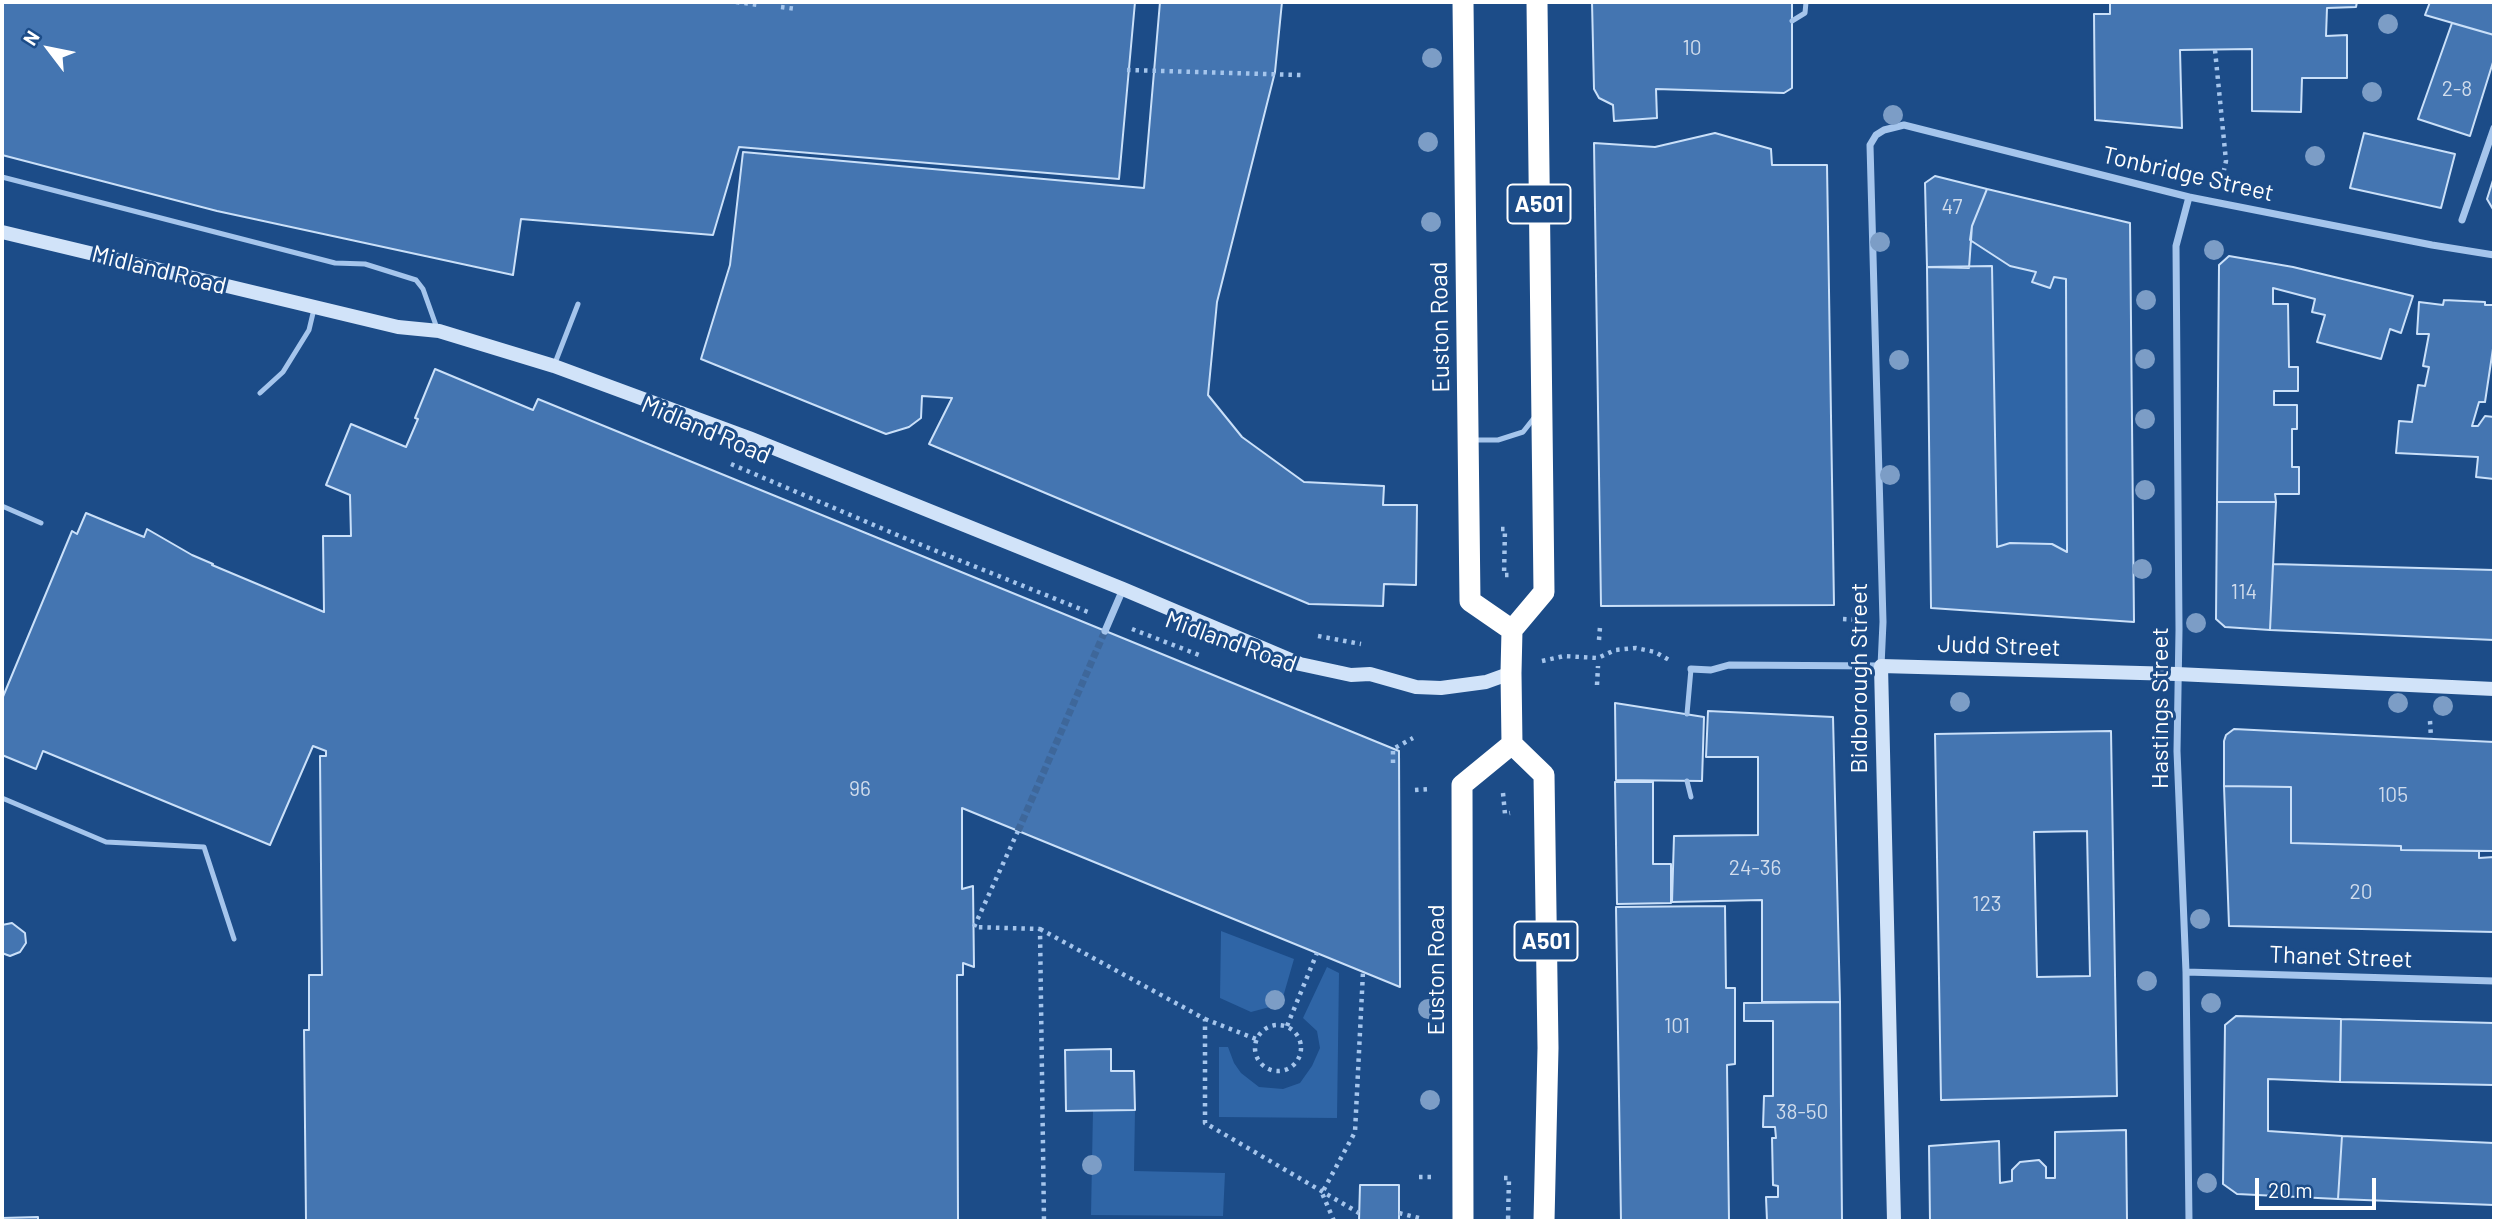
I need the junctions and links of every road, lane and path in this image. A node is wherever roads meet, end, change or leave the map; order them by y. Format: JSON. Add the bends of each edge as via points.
{"nodes":[{"id":1,"x":736,"y":2,"type":"edge"},
{"id":2,"x":1463,"y":2,"type":"edge"},
{"id":3,"x":1537,"y":2,"type":"edge"},
{"id":4,"x":1806,"y":2,"type":"edge"},
{"id":5,"x":759,"y":5,"type":"dead end"},
{"id":6,"x":781,"y":8,"type":"dead end"},
{"id":7,"x":796,"y":9,"type":"dead end"},
{"id":8,"x":1792,"y":21,"type":"dead end"},
{"id":9,"x":2215,"y":50,"type":"dead end"},
{"id":10,"x":1127,"y":70,"type":"dead end"},
{"id":11,"x":1301,"y":75,"type":"dead end"},
{"id":12,"x":2494,"y":128,"type":"edge"},
{"id":13,"x":1877,"y":135,"type":"joint"},
{"id":14,"x":2224,"y":170,"type":"dead end"},
{"id":15,"x":2,"y":177,"type":"edge"},
{"id":16,"x":2189,"y":197,"type":"junction"},
{"id":17,"x":2462,"y":220,"type":"dead end"},
{"id":18,"x":2,"y":232,"type":"edge"},
{"id":19,"x":2494,"y":255,"type":"edge"},
{"id":20,"x":578,"y":304,"type":"dead end"},
{"id":21,"x":314,"y":306,"type":"junction"},
{"id":22,"x":439,"y":331,"type":"junction"},
{"id":23,"x":554,"y":366,"type":"junction"},
{"id":24,"x":260,"y":393,"type":"dead end"},
{"id":25,"x":1542,"y":407,"type":"junction"},
{"id":26,"x":1468,"y":440,"type":"junction"},
{"id":27,"x":721,"y":460,"type":"dead end"},
{"id":28,"x":2,"y":506,"type":"edge"},
{"id":29,"x":41,"y":523,"type":"dead end"},
{"id":30,"x":1497,"y":529,"type":"dead end"},
{"id":31,"x":1512,"y":575,"type":"dead end"},
{"id":32,"x":1123,"y":589,"type":"junction"},
{"id":33,"x":1843,"y":619,"type":"dead end"},
{"id":34,"x":1867,"y":620,"type":"dead end"},
{"id":35,"x":1110,"y":621,"type":"junction"},
{"id":36,"x":1600,"y":627,"type":"dead end"},
{"id":37,"x":1512,"y":630,"type":"junction"},
{"id":38,"x":1105,"y":631,"type":"tunnel mouth"},
{"id":39,"x":1599,"y":640,"type":"dead end"},
{"id":40,"x":1212,"y":660,"type":"dead end"},
{"id":41,"x":1598,"y":666,"type":"dead end"},
{"id":42,"x":1881,"y":666,"type":"junction"},
{"id":43,"x":1690,"y":669,"type":"junction"},
{"id":44,"x":1511,"y":673,"type":"junction"},
{"id":45,"x":2177,"y":674,"type":"junction"},
{"id":46,"x":1597,"y":685,"type":"dead end"},
{"id":47,"x":2494,"y":689,"type":"edge"},
{"id":48,"x":1687,"y":714,"type":"dead end"},
{"id":49,"x":2430,"y":721,"type":"dead end"},
{"id":50,"x":1413,"y":738,"type":"dead end"},
{"id":51,"x":2431,"y":738,"type":"dead end"},
{"id":52,"x":1512,"y":744,"type":"junction"},
{"id":53,"x":1392,"y":763,"type":"dead end"},
{"id":54,"x":1686,"y":781,"type":"dead end"},
{"id":55,"x":1430,"y":789,"type":"dead end"},
{"id":56,"x":1415,"y":790,"type":"dead end"},
{"id":57,"x":1691,"y":797,"type":"dead end"},
{"id":58,"x":2,"y":798,"type":"edge"},
{"id":59,"x":1018,"y":831,"type":"tunnel mouth"},
{"id":60,"x":1041,"y":929,"type":"junction"},
{"id":61,"x":234,"y":939,"type":"dead end"},
{"id":62,"x":1317,"y":953,"type":"dead end"},
{"id":63,"x":1363,"y":972,"type":"dead end"},
{"id":64,"x":2186,"y":972,"type":"junction"},
{"id":65,"x":2494,"y":981,"type":"edge"},
{"id":66,"x":1205,"y":1019,"type":"junction"},
{"id":67,"x":1287,"y":1026,"type":"junction"},
{"id":68,"x":1256,"y":1039,"type":"junction"},
{"id":69,"x":1419,"y":1177,"type":"dead end"},
{"id":70,"x":1432,"y":1177,"type":"dead end"},
{"id":71,"x":1504,"y":1178,"type":"dead end"},
{"id":72,"x":1322,"y":1192,"type":"junction"},
{"id":73,"x":1359,"y":1213,"type":"dead end"},
{"id":74,"x":1399,"y":1213,"type":"dead end"},
{"id":75,"x":1419,"y":1218,"type":"dead end"},
{"id":76,"x":1044,"y":1221,"type":"edge"},
{"id":77,"x":1334,"y":1221,"type":"edge"},
{"id":78,"x":1463,"y":1221,"type":"edge"},
{"id":79,"x":1507,"y":1221,"type":"edge"},
{"id":80,"x":1544,"y":1221,"type":"edge"},
{"id":81,"x":1894,"y":1221,"type":"edge"},
{"id":82,"x":2189,"y":1221,"type":"edge"}],
"edges":[{"from":1,"to":5,"type":"path"},
{"from":2,"to":26,"type":"highway","name":"Euston Road"},
{"from":3,"to":25,"type":"highway","number":"A501"},
{"from":4,"to":8,"type":"lane","via":[[1805,13]]},
{"from":6,"to":7,"type":"path"},
{"from":9,"to":14,"type":"path"},
{"from":10,"to":11,"type":"path"},
{"from":12,"to":17,"type":"street"},
{"from":13,"to":16,"type":"street","name":"Tonbridge Street","via":[[1904,125]]},
{"from":13,"to":42,"type":"street","name":"Bidborough Street","via":[[1870,145]]},
{"from":15,"to":22,"type":"lane","name":"Midland Road","via":[[416,280]]},
{"from":16,"to":19,"type":"street","name":"Tonbridge Street"},
{"from":16,"to":45,"type":"street","name":"Hastings Street","via":[[2176,246]]},
{"from":18,"to":21,"type":"street","name":"Midland Road"},
{"from":20,"to":23,"type":"lane"},
{"from":21,"to":22,"type":"street","name":"Midland Road","via":[[398,327]]},
{"from":21,"to":24,"type":"lane","via":[[309,330],[283,372]]},
{"from":22,"to":23,"type":"street","name":"Midland Road"},
{"from":23,"to":32,"type":"street","name":"Midland Road","via":[[749,438]]},
{"from":25,"to":26,"type":"lane","via":[[1523,432],[1498,440]]},
{"from":25,"to":37,"type":"highway","number":"A501","via":[[1544,592]]},
{"from":26,"to":37,"type":"highway","name":"Euston Road","via":[[1470,600]]},
{"from":27,"to":35,"type":"path","name":"Midland Road"},
{"from":28,"to":29,"type":"lane"},
{"from":30,"to":31,"type":"path","via":[[1505,529],[1504,575]]},
{"from":32,"to":35,"type":"street"},
{"from":32,"to":44,"type":"street","name":"Midland Road","via":[[1268,652],[1333,672],[1441,688],[1486,682]]},
{"from":33,"to":34,"type":"path"},
{"from":35,"to":38,"type":"street"},
{"from":35,"to":40,"type":"path","name":"Midland Road"},
{"from":36,"to":39,"type":"path"},
{"from":37,"to":44,"type":"highway"},
{"from":41,"to":46,"type":"path"},
{"from":42,"to":43,"type":"street","name":"Judd Street"},
{"from":42,"to":45,"type":"street","name":"Judd Street"},
{"from":42,"to":81,"type":"street","name":"Bidborough Street"},
{"from":43,"to":44,"type":"path","via":[[1636,648],[1598,658],[1548,659]]},
{"from":43,"to":48,"type":"lane"},
{"from":44,"to":52,"type":"highway"},
{"from":45,"to":47,"type":"street","name":"Judd Street"},
{"from":45,"to":64,"type":"street","name":"Hastings Street"},
{"from":49,"to":51,"type":"path"},
{"from":50,"to":53,"type":"path","via":[[1393,749]]},
{"from":52,"to":78,"type":"highway","name":"Euston Road","via":[[1462,785]]},
{"from":52,"to":80,"type":"highway","number":"A501","via":[[1545,775],[1548,1048]]},
{"from":54,"to":57,"type":"lane"},
{"from":55,"to":56,"type":"path"},
{"from":58,"to":61,"type":"lane","via":[[106,842],[204,847]]},
{"from":59,"to":60,"type":"path","via":[[974,927]]},
{"from":60,"to":66,"type":"path"},
{"from":60,"to":76,"type":"path"},
{"from":62,"to":67,"type":"path"},
{"from":63,"to":72,"type":"path","via":[[1355,1132]]},
{"from":64,"to":65,"type":"street","name":"Thanet Street"},
{"from":64,"to":82,"type":"street","name":"Hastings Street"},
{"from":66,"to":68,"type":"path"},
{"from":66,"to":72,"type":"path","via":[[1205,1123]]},
{"from":67,"to":68,"type":"path","via":[[1273,1024]]},
{"from":67,"to":68,"type":"path","via":[[1298,1037],[1301,1052],[1287,1069],[1271,1070],[1258,1061]]},
{"from":69,"to":70,"type":"path"},
{"from":71,"to":79,"type":"path","via":[[1508,1178]]},
{"from":72,"to":73,"type":"path"},
{"from":72,"to":77,"type":"path"},
{"from":74,"to":75,"type":"path"}]}
